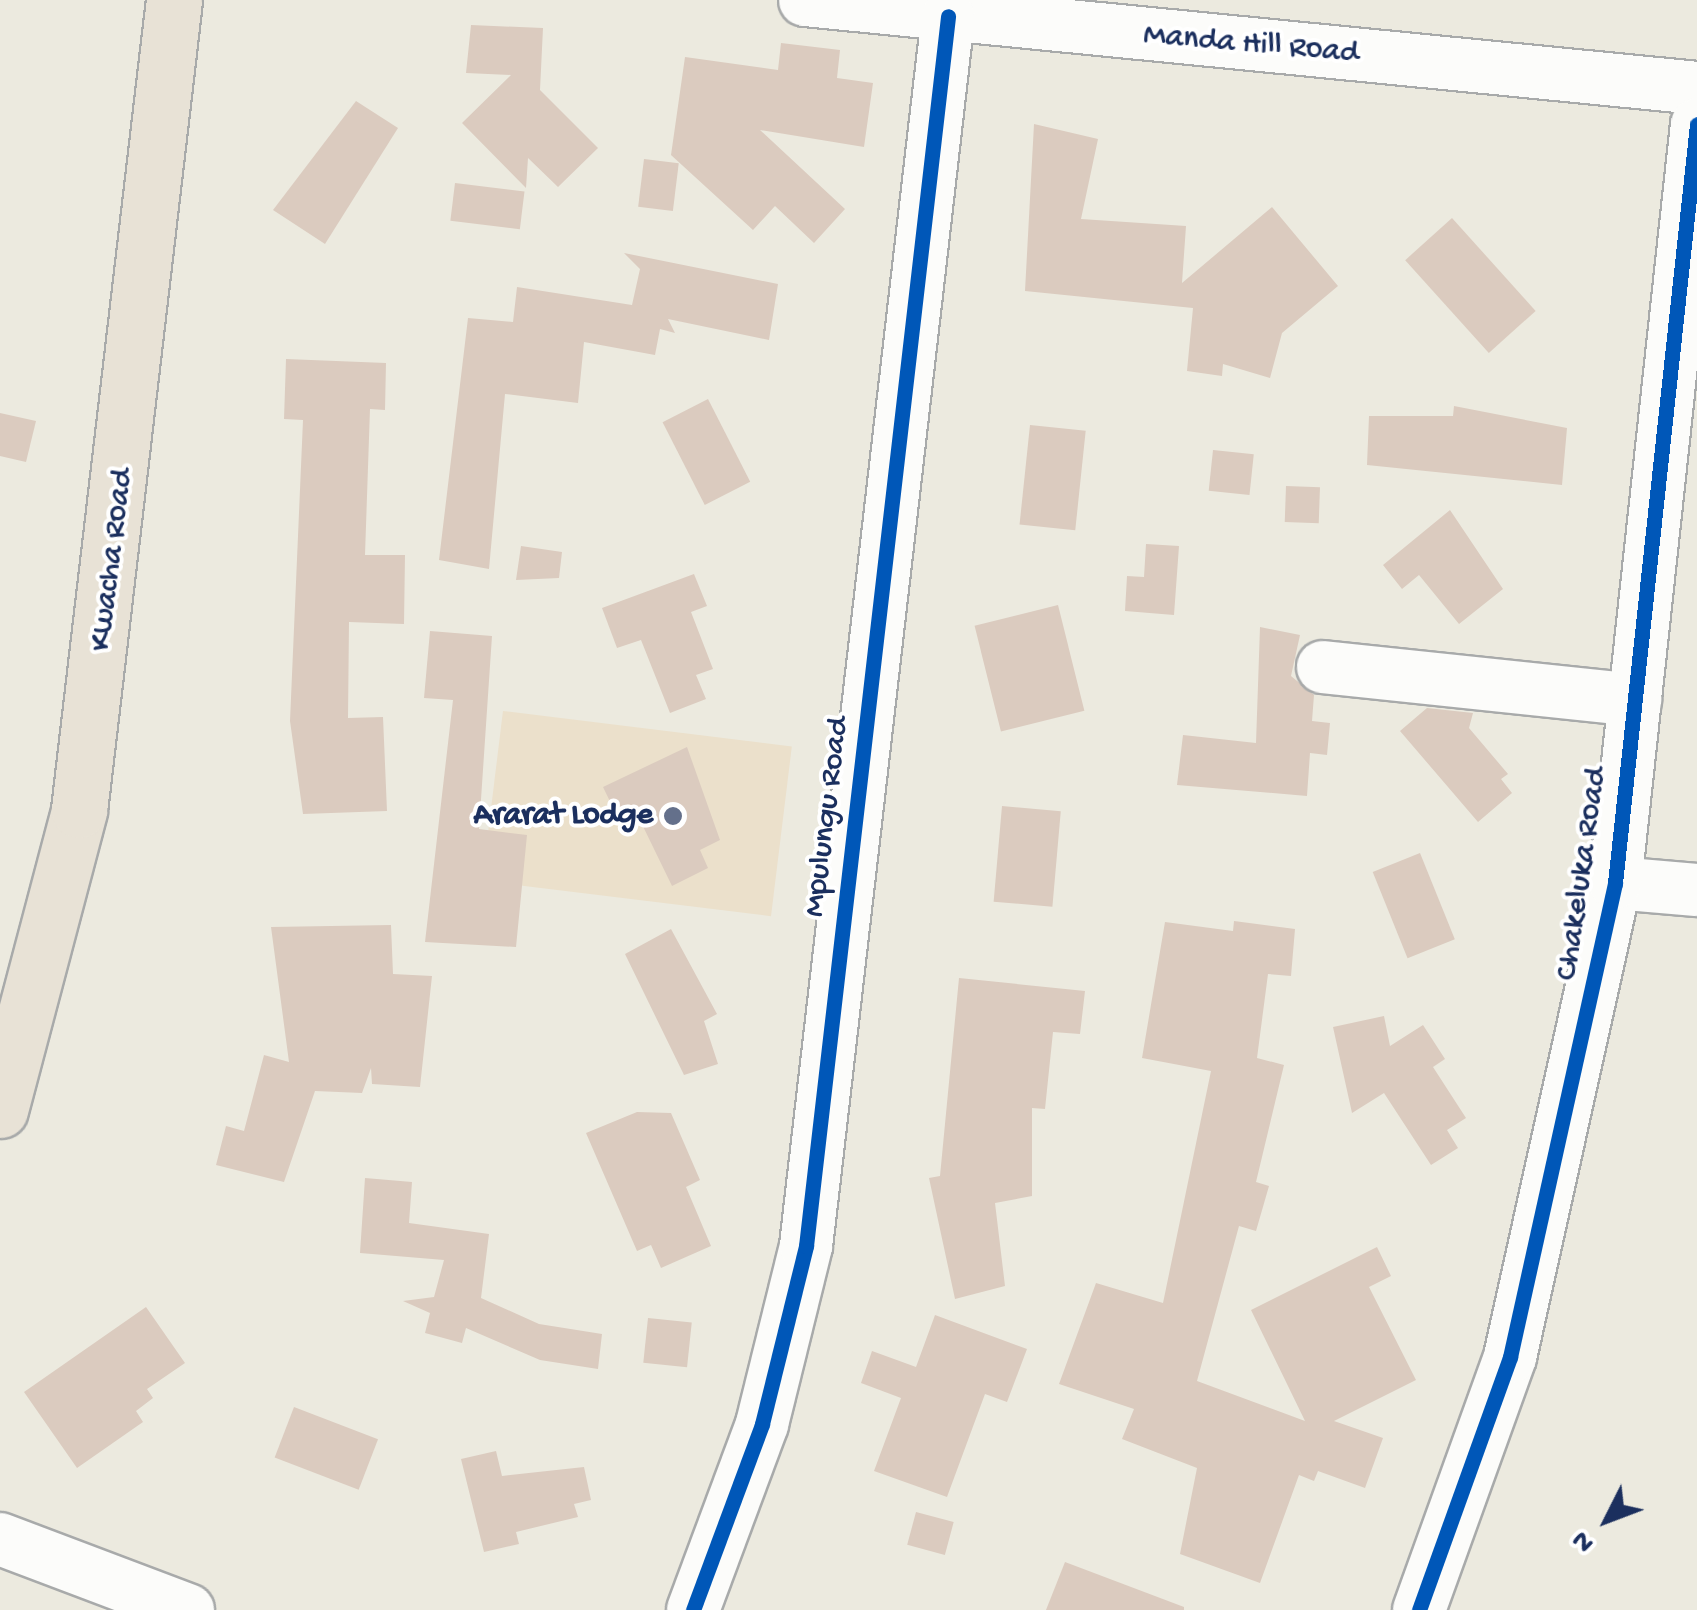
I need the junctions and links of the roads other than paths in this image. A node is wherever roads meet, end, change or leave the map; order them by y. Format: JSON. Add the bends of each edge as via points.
{"nodes":[{"id":1,"x":174,"y":0,"type":"edge"},
{"id":2,"x":806,"y":0,"type":"edge"},
{"id":3,"x":948,"y":16,"type":"junction"},
{"id":4,"x":1697,"y":88,"type":"edge"},
{"id":5,"x":1697,"y":124,"type":"edge"},
{"id":6,"x":1323,"y":667,"type":"dead end"},
{"id":7,"x":1634,"y":700,"type":"junction"},
{"id":8,"x":1615,"y":883,"type":"junction"},
{"id":9,"x":1697,"y":890,"type":"edge"},
{"id":10,"x":0,"y":1110,"type":"edge"},
{"id":11,"x":0,"y":1539,"type":"edge"},
{"id":12,"x":188,"y":1610,"type":"edge"},
{"id":13,"x":693,"y":1610,"type":"edge"},
{"id":14,"x":1419,"y":1610,"type":"edge"}],
"edges":[{"from":1,"to":10,"type":"main road","name":"Kwacha Road","via":[[79,810]]},
{"from":2,"to":3,"type":"street","name":"Manda Hill Road"},
{"from":3,"to":4,"type":"street","name":"Manda Hill Road"},
{"from":3,"to":13,"type":"street","name":"Mpulungu Road","via":[[806,1246],[762,1424]]},
{"from":5,"to":7,"type":"street","name":"Chakeluka Road"},
{"from":6,"to":7,"type":"street"},
{"from":7,"to":8,"type":"street","name":"Chakeluka Road"},
{"from":8,"to":9,"type":"street"},
{"from":8,"to":14,"type":"street","name":"Chakeluka Road","via":[[1510,1358]]},
{"from":11,"to":12,"type":"street"}]}
